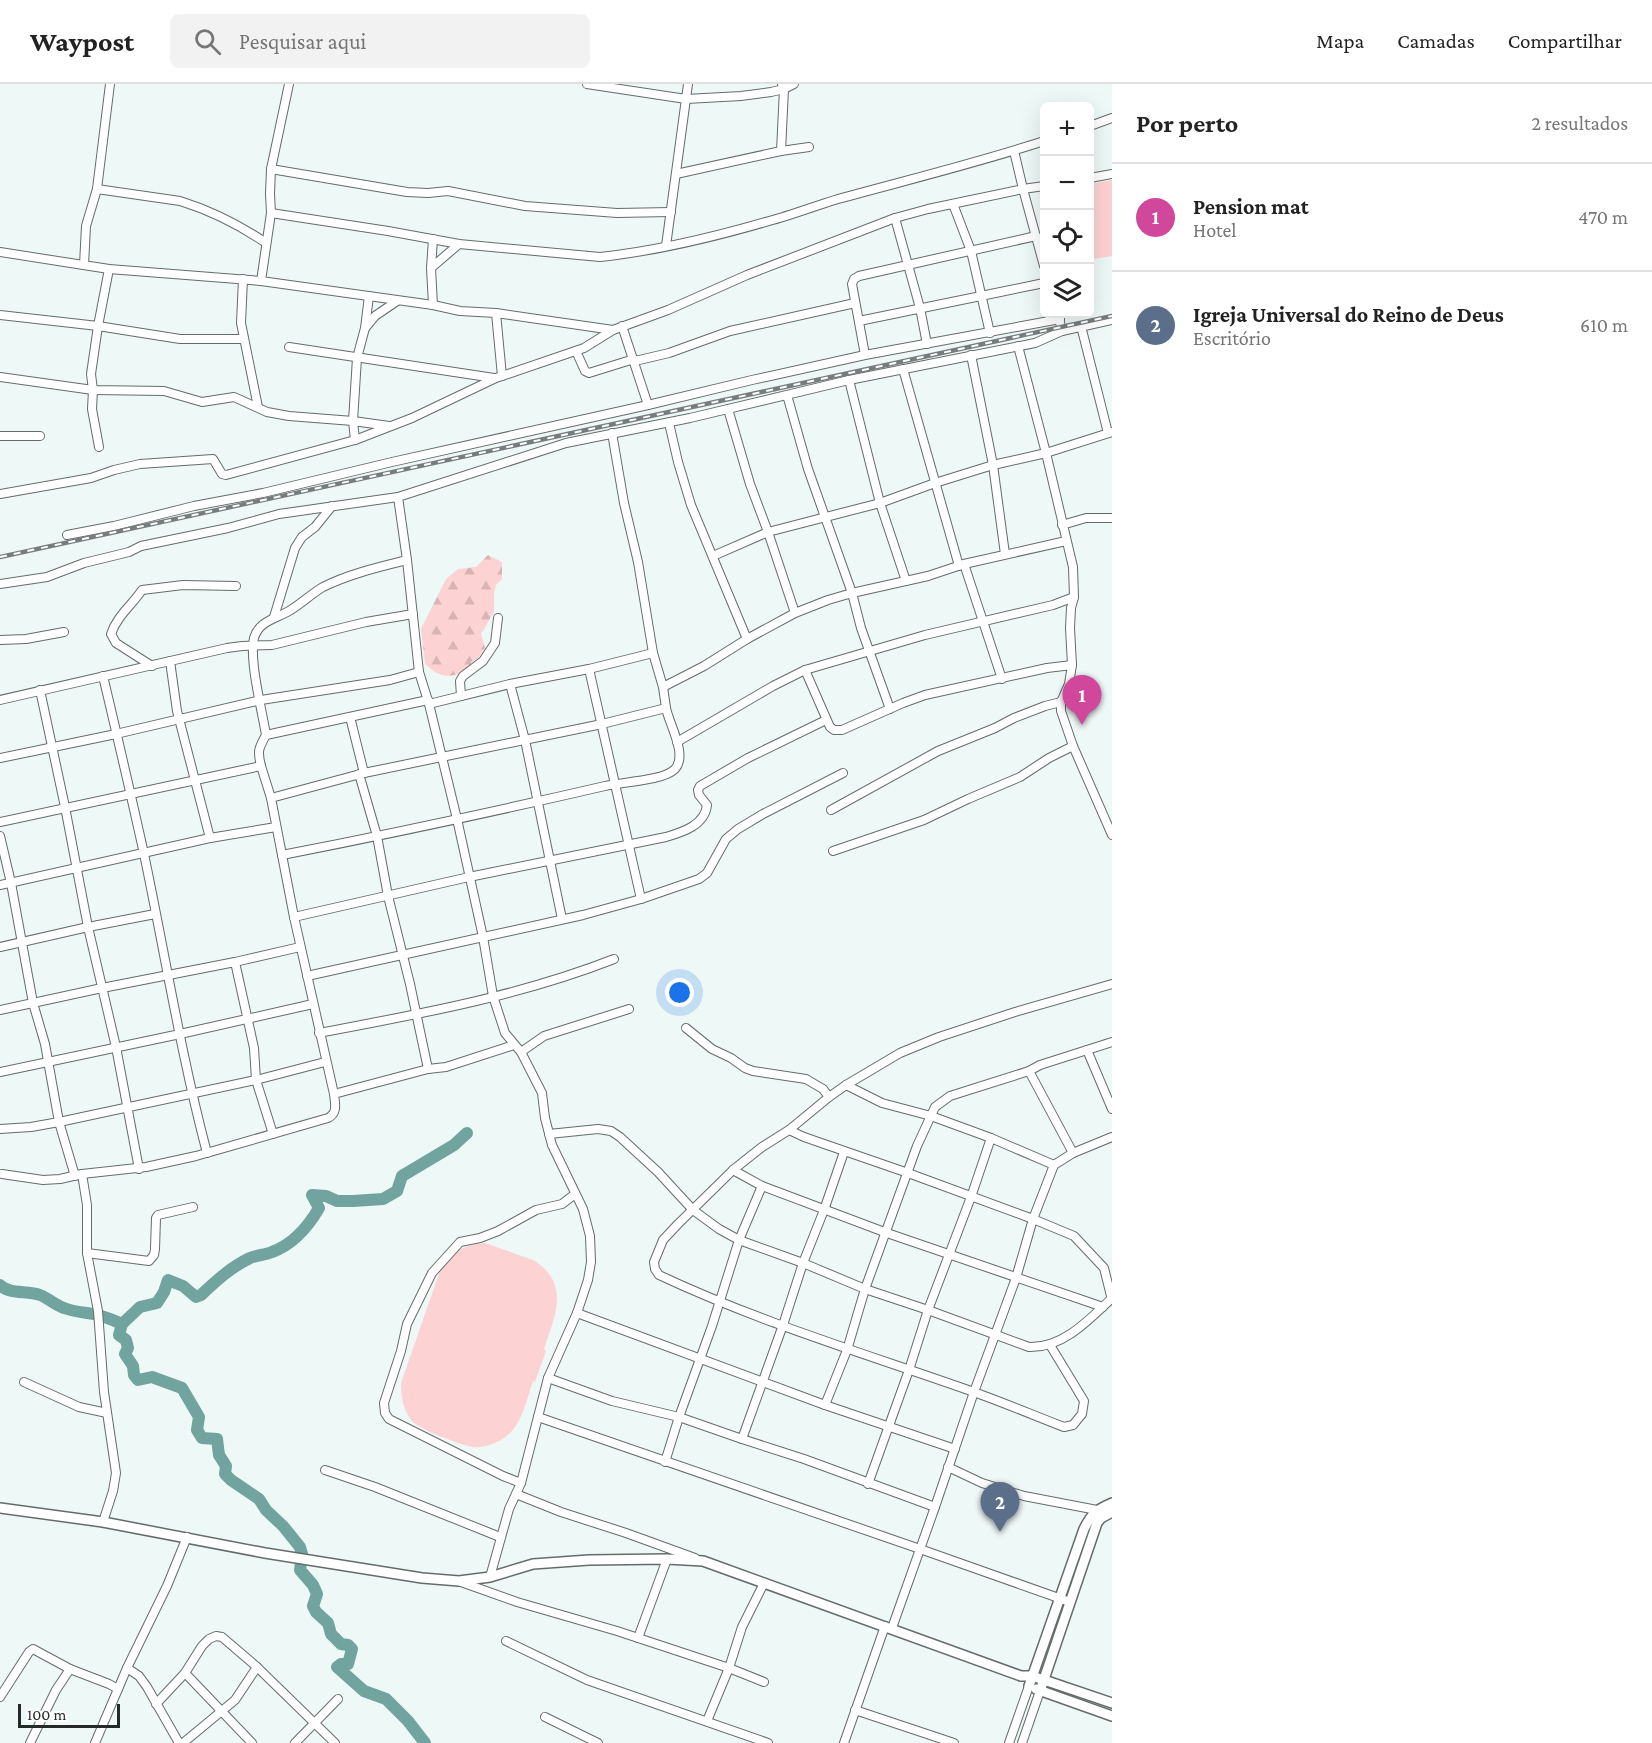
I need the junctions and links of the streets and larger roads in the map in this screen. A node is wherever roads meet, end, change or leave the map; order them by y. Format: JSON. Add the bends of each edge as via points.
{"nodes":[{"id":1,"x":110,"y":84,"type":"edge"},
{"id":2,"x":289,"y":84,"type":"edge"},
{"id":3,"x":587,"y":84,"type":"edge"},
{"id":4,"x":688,"y":84,"type":"edge"},
{"id":5,"x":794,"y":84,"type":"edge"},
{"id":6,"x":783,"y":87,"type":"edge"},
{"id":7,"x":686,"y":99,"type":"junction"},
{"id":8,"x":1112,"y":118,"type":"edge"},
{"id":9,"x":1094,"y":124,"type":"edge"},
{"id":10,"x":1040,"y":142,"type":"edge"},
{"id":11,"x":809,"y":147,"type":"dead end"},
{"id":12,"x":781,"y":151,"type":"junction"},
{"id":13,"x":1014,"y":151,"type":"junction"},
{"id":14,"x":271,"y":169,"type":"junction"},
{"id":15,"x":676,"y":174,"type":"junction"},
{"id":16,"x":1112,"y":174,"type":"edge"},
{"id":17,"x":1094,"y":177,"type":"edge"},
{"id":18,"x":1040,"y":187,"type":"edge"},
{"id":19,"x":97,"y":189,"type":"junction"},
{"id":20,"x":1023,"y":189,"type":"junction"},
{"id":21,"x":953,"y":204,"type":"junction"},
{"id":22,"x":671,"y":212,"type":"junction"},
{"id":23,"x":271,"y":213,"type":"junction"},
{"id":24,"x":895,"y":218,"type":"junction"},
{"id":25,"x":1036,"y":236,"type":"junction"},
{"id":26,"x":434,"y":239,"type":"junction"},
{"id":27,"x":266,"y":243,"type":"junction"},
{"id":28,"x":459,"y":244,"type":"junction"},
{"id":29,"x":666,"y":246,"type":"junction"},
{"id":30,"x":970,"y":250,"type":"junction"},
{"id":31,"x":0,"y":252,"type":"edge"},
{"id":32,"x":84,"y":264,"type":"junction"},
{"id":33,"x":908,"y":264,"type":"junction"},
{"id":34,"x":1043,"y":264,"type":"edge"},
{"id":35,"x":430,"y":268,"type":"junction"},
{"id":36,"x":109,"y":269,"type":"junction"},
{"id":37,"x":243,"y":279,"type":"junction"},
{"id":38,"x":261,"y":281,"type":"junction"},
{"id":39,"x":1040,"y":284,"type":"edge"},
{"id":40,"x":369,"y":296,"type":"junction"},
{"id":41,"x":983,"y":296,"type":"junction"},
{"id":42,"x":397,"y":302,"type":"junction"},
{"id":43,"x":855,"y":303,"type":"junction"},
{"id":44,"x":433,"y":305,"type":"junction"},
{"id":45,"x":920,"y":308,"type":"junction"},
{"id":46,"x":496,"y":314,"type":"junction"},
{"id":47,"x":0,"y":315,"type":"edge"},
{"id":48,"x":1051,"y":318,"type":"edge"},
{"id":49,"x":1059,"y":318,"type":"edge"},
{"id":50,"x":1112,"y":320,"type":"edge"},
{"id":51,"x":859,"y":321,"type":"junction"},
{"id":52,"x":98,"y":326,"type":"junction"},
{"id":53,"x":622,"y":326,"type":"junction"},
{"id":54,"x":1082,"y":326,"type":"junction"},
{"id":55,"x":365,"y":328,"type":"junction"},
{"id":56,"x":613,"y":330,"type":"junction"},
{"id":57,"x":1062,"y":331,"type":"junction"},
{"id":58,"x":990,"y":333,"type":"junction"},
{"id":59,"x":244,"y":339,"type":"junction"},
{"id":60,"x":927,"y":344,"type":"junction"},
{"id":61,"x":1018,"y":346,"type":"junction"},
{"id":62,"x":289,"y":347,"type":"dead end"},
{"id":63,"x":576,"y":351,"type":"junction"},
{"id":64,"x":865,"y":355,"type":"junction"},
{"id":65,"x":971,"y":355,"type":"junction"},
{"id":66,"x":357,"y":358,"type":"junction"},
{"id":67,"x":634,"y":360,"type":"junction"},
{"id":68,"x":903,"y":369,"type":"junction"},
{"id":69,"x":0,"y":377,"type":"edge"},
{"id":70,"x":499,"y":377,"type":"junction"},
{"id":71,"x":849,"y":380,"type":"junction"},
{"id":72,"x":93,"y":390,"type":"junction"},
{"id":73,"x":787,"y":395,"type":"junction"},
{"id":74,"x":648,"y":405,"type":"junction"},
{"id":75,"x":258,"y":407,"type":"junction"},
{"id":76,"x":728,"y":409,"type":"junction"},
{"id":77,"x":352,"y":421,"type":"junction"},
{"id":78,"x":669,"y":423,"type":"junction"},
{"id":79,"x":390,"y":426,"type":"junction"},
{"id":80,"x":1110,"y":433,"type":"edge"},
{"id":81,"x":612,"y":434,"type":"junction"},
{"id":82,"x":0,"y":436,"type":"edge"},
{"id":83,"x":40,"y":436,"type":"dead end"},
{"id":84,"x":355,"y":440,"type":"junction"},
{"id":85,"x":99,"y":447,"type":"dead end"},
{"id":86,"x":1046,"y":453,"type":"junction"},
{"id":87,"x":993,"y":465,"type":"junction"},
{"id":88,"x":935,"y":483,"type":"junction"},
{"id":89,"x":0,"y":494,"type":"edge"},
{"id":90,"x":398,"y":496,"type":"junction"},
{"id":91,"x":880,"y":503,"type":"junction"},
{"id":92,"x":332,"y":506,"type":"junction"},
{"id":93,"x":825,"y":517,"type":"junction"},
{"id":94,"x":1112,"y":518,"type":"edge"},
{"id":95,"x":1062,"y":525,"type":"junction"},
{"id":96,"x":768,"y":532,"type":"junction"},
{"id":97,"x":67,"y":535,"type":"dead end"},
{"id":98,"x":1066,"y":541,"type":"junction"},
{"id":99,"x":1005,"y":554,"type":"junction"},
{"id":100,"x":713,"y":556,"type":"junction"},
{"id":101,"x":407,"y":560,"type":"junction"},
{"id":102,"x":961,"y":565,"type":"junction"},
{"id":103,"x":906,"y":581,"type":"junction"},
{"id":104,"x":0,"y":584,"type":"edge"},
{"id":105,"x":236,"y":586,"type":"dead end"},
{"id":106,"x":852,"y":592,"type":"junction"},
{"id":107,"x":1074,"y":597,"type":"junction"},
{"id":108,"x":795,"y":613,"type":"junction"},
{"id":109,"x":413,"y":614,"type":"junction"},
{"id":110,"x":274,"y":617,"type":"junction"},
{"id":111,"x":498,"y":618,"type":"dead end"},
{"id":112,"x":983,"y":621,"type":"junction"},
{"id":113,"x":64,"y":632,"type":"dead end"},
{"id":114,"x":747,"y":639,"type":"junction"},
{"id":115,"x":0,"y":640,"type":"edge"},
{"id":116,"x":253,"y":646,"type":"junction"},
{"id":117,"x":869,"y":650,"type":"junction"},
{"id":118,"x":653,"y":652,"type":"junction"},
{"id":119,"x":170,"y":662,"type":"junction"},
{"id":120,"x":1072,"y":665,"type":"junction"},
{"id":121,"x":152,"y":666,"type":"junction"},
{"id":122,"x":589,"y":669,"type":"junction"},
{"id":123,"x":805,"y":670,"type":"junction"},
{"id":124,"x":419,"y":672,"type":"junction"},
{"id":125,"x":103,"y":676,"type":"junction"},
{"id":126,"x":1002,"y":679,"type":"junction"},
{"id":127,"x":510,"y":684,"type":"junction"},
{"id":128,"x":663,"y":687,"type":"junction"},
{"id":129,"x":40,"y":690,"type":"junction"},
{"id":130,"x":461,"y":696,"type":"junction"},
{"id":131,"x":0,"y":700,"type":"edge"},
{"id":132,"x":261,"y":700,"type":"junction"},
{"id":133,"x":428,"y":702,"type":"junction"},
{"id":134,"x":1061,"y":702,"type":"junction"},
{"id":135,"x":666,"y":708,"type":"junction"},
{"id":136,"x":890,"y":709,"type":"junction"},
{"id":137,"x":350,"y":717,"type":"junction"},
{"id":138,"x":179,"y":720,"type":"junction"},
{"id":139,"x":826,"y":720,"type":"junction"},
{"id":140,"x":602,"y":724,"type":"junction"},
{"id":141,"x":116,"y":734,"type":"junction"},
{"id":142,"x":267,"y":735,"type":"junction"},
{"id":143,"x":525,"y":740,"type":"junction"},
{"id":144,"x":677,"y":742,"type":"junction"},
{"id":145,"x":1073,"y":746,"type":"junction"},
{"id":146,"x":52,"y":748,"type":"junction"},
{"id":147,"x":442,"y":757,"type":"junction"},
{"id":148,"x":0,"y":758,"type":"edge"},
{"id":149,"x":261,"y":766,"type":"junction"},
{"id":150,"x":361,"y":773,"type":"junction"},
{"id":151,"x":843,"y":773,"type":"dead end"},
{"id":152,"x":195,"y":779,"type":"junction"},
{"id":153,"x":615,"y":783,"type":"junction"},
{"id":154,"x":130,"y":794,"type":"junction"},
{"id":155,"x":271,"y":798,"type":"junction"},
{"id":156,"x":539,"y":801,"type":"junction"},
{"id":157,"x":65,"y":807,"type":"junction"},
{"id":158,"x":831,"y":810,"type":"dead end"},
{"id":159,"x":457,"y":819,"type":"junction"},
{"id":160,"x":0,"y":822,"type":"edge"},
{"id":161,"x":276,"y":827,"type":"junction"},
{"id":162,"x":1112,"y":835,"type":"edge"},
{"id":163,"x":0,"y":836,"type":"edge"},
{"id":164,"x":377,"y":836,"type":"junction"},
{"id":165,"x":210,"y":838,"type":"junction"},
{"id":166,"x":629,"y":844,"type":"junction"},
{"id":167,"x":833,"y":851,"type":"dead end"},
{"id":168,"x":144,"y":854,"type":"junction"},
{"id":169,"x":282,"y":855,"type":"junction"},
{"id":170,"x":549,"y":861,"type":"junction"},
{"id":171,"x":77,"y":868,"type":"junction"},
{"id":172,"x":469,"y":878,"type":"junction"},
{"id":173,"x":11,"y":883,"type":"junction"},
{"id":174,"x":0,"y":885,"type":"edge"},
{"id":175,"x":388,"y":896,"type":"junction"},
{"id":176,"x":641,"y":899,"type":"junction"},
{"id":177,"x":156,"y":914,"type":"junction"},
{"id":178,"x":294,"y":917,"type":"junction"},
{"id":179,"x":562,"y":920,"type":"junction"},
{"id":180,"x":88,"y":927,"type":"junction"},
{"id":181,"x":483,"y":937,"type":"junction"},
{"id":182,"x":21,"y":941,"type":"junction"},
{"id":183,"x":0,"y":947,"type":"edge"},
{"id":184,"x":300,"y":947,"type":"junction"},
{"id":185,"x":403,"y":954,"type":"junction"},
{"id":186,"x":614,"y":959,"type":"dead end"},
{"id":187,"x":235,"y":962,"type":"junction"},
{"id":188,"x":167,"y":975,"type":"junction"},
{"id":189,"x":307,"y":976,"type":"junction"},
{"id":190,"x":1112,"y":984,"type":"edge"},
{"id":191,"x":102,"y":988,"type":"junction"},
{"id":192,"x":493,"y":996,"type":"junction"},
{"id":193,"x":33,"y":1003,"type":"junction"},
{"id":194,"x":313,"y":1004,"type":"junction"},
{"id":195,"x":629,"y":1009,"type":"dead end"},
{"id":196,"x":0,"y":1010,"type":"edge"},
{"id":197,"x":416,"y":1015,"type":"junction"},
{"id":198,"x":248,"y":1018,"type":"junction"},
{"id":199,"x":686,"y":1028,"type":"dead end"},
{"id":200,"x":319,"y":1033,"type":"junction"},
{"id":201,"x":180,"y":1034,"type":"junction"},
{"id":202,"x":1112,"y":1042,"type":"edge"},
{"id":203,"x":514,"y":1045,"type":"junction"},
{"id":204,"x":116,"y":1047,"type":"junction"},
{"id":205,"x":1088,"y":1050,"type":"junction"},
{"id":206,"x":520,"y":1052,"type":"junction"},
{"id":207,"x":48,"y":1062,"type":"junction"},
{"id":208,"x":325,"y":1062,"type":"junction"},
{"id":209,"x":428,"y":1069,"type":"junction"},
{"id":210,"x":1029,"y":1071,"type":"junction"},
{"id":211,"x":0,"y":1072,"type":"edge"},
{"id":212,"x":256,"y":1080,"type":"junction"},
{"id":213,"x":846,"y":1086,"type":"junction"},
{"id":214,"x":194,"y":1093,"type":"junction"},
{"id":215,"x":334,"y":1094,"type":"junction"},
{"id":216,"x":829,"y":1097,"type":"junction"},
{"id":217,"x":127,"y":1107,"type":"junction"},
{"id":218,"x":1112,"y":1109,"type":"edge"},
{"id":219,"x":931,"y":1116,"type":"junction"},
{"id":220,"x":59,"y":1122,"type":"junction"},
{"id":221,"x":0,"y":1129,"type":"edge"},
{"id":222,"x":789,"y":1130,"type":"junction"},
{"id":223,"x":273,"y":1134,"type":"junction"},
{"id":224,"x":549,"y":1134,"type":"junction"},
{"id":225,"x":1112,"y":1137,"type":"edge"},
{"id":226,"x":991,"y":1138,"type":"junction"},
{"id":227,"x":844,"y":1152,"type":"junction"},
{"id":228,"x":207,"y":1153,"type":"junction"},
{"id":229,"x":1073,"y":1153,"type":"junction"},
{"id":230,"x":1054,"y":1165,"type":"junction"},
{"id":231,"x":139,"y":1168,"type":"junction"},
{"id":232,"x":733,"y":1170,"type":"junction"},
{"id":233,"x":908,"y":1173,"type":"junction"},
{"id":234,"x":2,"y":1174,"type":"dead end"},
{"id":235,"x":79,"y":1175,"type":"junction"},
{"id":236,"x":762,"y":1186,"type":"junction"},
{"id":237,"x":575,"y":1194,"type":"junction"},
{"id":238,"x":971,"y":1197,"type":"junction"},
{"id":239,"x":193,"y":1207,"type":"dead end"},
{"id":240,"x":693,"y":1210,"type":"junction"},
{"id":241,"x":824,"y":1210,"type":"junction"},
{"id":242,"x":1033,"y":1219,"type":"junction"},
{"id":243,"x":887,"y":1233,"type":"junction"},
{"id":244,"x":739,"y":1240,"type":"junction"},
{"id":245,"x":87,"y":1253,"type":"junction"},
{"id":246,"x":948,"y":1255,"type":"junction"},
{"id":247,"x":803,"y":1263,"type":"junction"},
{"id":248,"x":1108,"y":1267,"type":"edge"},
{"id":249,"x":1016,"y":1278,"type":"junction"},
{"id":250,"x":865,"y":1288,"type":"junction"},
{"id":251,"x":1112,"y":1299,"type":"edge"},
{"id":252,"x":719,"y":1301,"type":"junction"},
{"id":253,"x":1103,"y":1307,"type":"junction"},
{"id":254,"x":928,"y":1310,"type":"junction"},
{"id":255,"x":577,"y":1313,"type":"junction"},
{"id":256,"x":783,"y":1325,"type":"junction"},
{"id":257,"x":994,"y":1335,"type":"junction"},
{"id":258,"x":1050,"y":1345,"type":"junction"},
{"id":259,"x":847,"y":1350,"type":"junction"},
{"id":260,"x":700,"y":1359,"type":"junction"},
{"id":261,"x":909,"y":1370,"type":"junction"},
{"id":262,"x":548,"y":1378,"type":"junction"},
{"id":263,"x":762,"y":1381,"type":"junction"},
{"id":264,"x":24,"y":1382,"type":"dead end"},
{"id":265,"x":974,"y":1392,"type":"junction"},
{"id":266,"x":825,"y":1405,"type":"junction"},
{"id":267,"x":107,"y":1413,"type":"junction"},
{"id":268,"x":538,"y":1417,"type":"junction"},
{"id":269,"x":679,"y":1417,"type":"junction"},
{"id":270,"x":888,"y":1426,"type":"junction"},
{"id":271,"x":742,"y":1439,"type":"junction"},
{"id":272,"x":955,"y":1449,"type":"junction"},
{"id":273,"x":665,"y":1462,"type":"junction"},
{"id":274,"x":948,"y":1467,"type":"junction"},
{"id":275,"x":325,"y":1470,"type":"dead end"},
{"id":276,"x":521,"y":1483,"type":"junction"},
{"id":277,"x":868,"y":1484,"type":"junction"},
{"id":278,"x":516,"y":1494,"type":"junction"},
{"id":279,"x":1112,"y":1503,"type":"edge"},
{"id":280,"x":935,"y":1507,"type":"junction"},
{"id":281,"x":0,"y":1508,"type":"edge"},
{"id":282,"x":1097,"y":1510,"type":"junction"},
{"id":283,"x":1112,"y":1512,"type":"edge"},
{"id":284,"x":103,"y":1522,"type":"junction"},
{"id":285,"x":500,"y":1536,"type":"junction"},
{"id":286,"x":187,"y":1537,"type":"junction"},
{"id":287,"x":920,"y":1549,"type":"junction"},
{"id":288,"x":1082,"y":1549,"type":"junction"},
{"id":289,"x":667,"y":1559,"type":"junction"},
{"id":290,"x":703,"y":1561,"type":"junction"},
{"id":291,"x":490,"y":1577,"type":"junction"},
{"id":292,"x":459,"y":1581,"type":"junction"},
{"id":293,"x":764,"y":1583,"type":"junction"},
{"id":294,"x":1060,"y":1598,"type":"junction"},
{"id":295,"x":1070,"y":1602,"type":"junction"},
{"id":296,"x":888,"y":1627,"type":"junction"},
{"id":297,"x":638,"y":1638,"type":"junction"},
{"id":298,"x":506,"y":1641,"type":"dead end"},
{"id":299,"x":257,"y":1667,"type":"junction"},
{"id":300,"x":127,"y":1668,"type":"junction"},
{"id":301,"x":729,"y":1668,"type":"junction"},
{"id":302,"x":70,"y":1669,"type":"junction"},
{"id":303,"x":185,"y":1673,"type":"junction"},
{"id":304,"x":1044,"y":1680,"type":"junction"},
{"id":305,"x":1031,"y":1681,"type":"junction"},
{"id":306,"x":764,"y":1682,"type":"dead end"},
{"id":307,"x":118,"y":1689,"type":"junction"},
{"id":308,"x":1040,"y":1691,"type":"junction"},
{"id":309,"x":0,"y":1697,"type":"edge"},
{"id":310,"x":338,"y":1699,"type":"dead end"},
{"id":311,"x":1112,"y":1703,"type":"edge"},
{"id":312,"x":156,"y":1704,"type":"junction"},
{"id":313,"x":855,"y":1710,"type":"junction"},
{"id":314,"x":221,"y":1712,"type":"junction"},
{"id":315,"x":1112,"y":1716,"type":"edge"},
{"id":316,"x":545,"y":1717,"type":"dead end"},
{"id":317,"x":707,"y":1721,"type":"junction"},
{"id":318,"x":313,"y":1723,"type":"junction"},
{"id":319,"x":747,"y":1740,"type":"edge"},
{"id":320,"x":847,"y":1742,"type":"edge"},
{"id":321,"x":30,"y":1743,"type":"edge"},
{"id":322,"x":95,"y":1743,"type":"edge"},
{"id":323,"x":181,"y":1743,"type":"edge"},
{"id":324,"x":252,"y":1743,"type":"edge"},
{"id":325,"x":295,"y":1743,"type":"edge"},
{"id":326,"x":334,"y":1743,"type":"edge"},
{"id":327,"x":598,"y":1743,"type":"edge"},
{"id":328,"x":768,"y":1743,"type":"edge"},
{"id":329,"x":954,"y":1743,"type":"edge"},
{"id":330,"x":1009,"y":1743,"type":"edge"},
{"id":331,"x":1022,"y":1743,"type":"edge"}],
"edges":[{"from":1,"to":19,"type":"street"},
{"from":2,"to":14,"type":"street"},
{"from":3,"to":7,"type":"street"},
{"from":4,"to":7,"type":"street"},
{"from":5,"to":6,"type":"street"},
{"from":6,"to":7,"type":"street","via":[[741,96]]},
{"from":6,"to":12,"type":"street"},
{"from":7,"to":15,"type":"street"},
{"from":8,"to":9,"type":"street"},
{"from":10,"to":13,"type":"street"},
{"from":11,"to":12,"type":"street"},
{"from":12,"to":15,"type":"street"},
{"from":13,"to":20,"type":"street"},
{"from":13,"to":29,"type":"street","via":[[771,221]]},
{"from":14,"to":22,"type":"street","via":[[408,192],[448,191],[525,206],[617,213]]},
{"from":14,"to":23,"type":"street"},
{"from":15,"to":22,"type":"street"},
{"from":16,"to":17,"type":"street"},
{"from":18,"to":20,"type":"street"},
{"from":19,"to":27,"type":"street","via":[[193,204]]},
{"from":19,"to":32,"type":"street","via":[[87,226]]},
{"from":20,"to":21,"type":"street"},
{"from":20,"to":25,"type":"street"},
{"from":21,"to":24,"type":"street"},
{"from":21,"to":30,"type":"street"},
{"from":22,"to":29,"type":"street"},
{"from":23,"to":26,"type":"street"},
{"from":23,"to":27,"type":"street"},
{"from":24,"to":33,"type":"street"},
{"from":24,"to":53,"type":"street"},
{"from":25,"to":30,"type":"street"},
{"from":25,"to":34,"type":"street"},
{"from":26,"to":28,"type":"street"},
{"from":26,"to":35,"type":"street"},
{"from":27,"to":38,"type":"street"},
{"from":28,"to":29,"type":"street","via":[[600,257]]},
{"from":28,"to":35,"type":"street"},
{"from":30,"to":33,"type":"street"},
{"from":30,"to":41,"type":"street"},
{"from":31,"to":32,"type":"street"},
{"from":32,"to":36,"type":"street"},
{"from":33,"to":43,"type":"street","via":[[854,279]]},
{"from":33,"to":45,"type":"street"},
{"from":35,"to":44,"type":"street"},
{"from":36,"to":37,"type":"street"},
{"from":36,"to":52,"type":"street"},
{"from":37,"to":38,"type":"street"},
{"from":37,"to":59,"type":"street"},
{"from":38,"to":40,"type":"street"},
{"from":39,"to":41,"type":"street"},
{"from":40,"to":42,"type":"street"},
{"from":40,"to":55,"type":"street"},
{"from":41,"to":45,"type":"street"},
{"from":41,"to":58,"type":"street"},
{"from":42,"to":44,"type":"street"},
{"from":42,"to":55,"type":"street","via":[[375,316]]},
{"from":43,"to":51,"type":"street"},
{"from":43,"to":67,"type":"street","via":[[730,331],[669,353]]},
{"from":44,"to":46,"type":"street"},
{"from":45,"to":51,"type":"street"},
{"from":45,"to":60,"type":"street"},
{"from":46,"to":56,"type":"street"},
{"from":46,"to":70,"type":"street"},
{"from":47,"to":52,"type":"street"},
{"from":48,"to":58,"type":"street"},
{"from":49,"to":57,"type":"street"},
{"from":50,"to":54,"type":"street"},
{"from":51,"to":64,"type":"street"},
{"from":52,"to":59,"type":"street","via":[[180,339]]},
{"from":52,"to":72,"type":"street"},
{"from":53,"to":56,"type":"street"},
{"from":53,"to":67,"type":"street"},
{"from":54,"to":57,"type":"street"},
{"from":54,"to":80,"type":"street"},
{"from":55,"to":66,"type":"street"},
{"from":56,"to":63,"type":"street"},
{"from":57,"to":61,"type":"street"},
{"from":58,"to":60,"type":"street"},
{"from":59,"to":75,"type":"street"},
{"from":60,"to":64,"type":"street"},
{"from":61,"to":65,"type":"street"},
{"from":61,"to":86,"type":"street"},
{"from":62,"to":66,"type":"street"},
{"from":63,"to":67,"type":"street","via":[[589,373]]},
{"from":63,"to":70,"type":"street"},
{"from":64,"to":74,"type":"street"},
{"from":65,"to":68,"type":"street"},
{"from":65,"to":87,"type":"street"},
{"from":66,"to":70,"type":"street"},
{"from":66,"to":77,"type":"street"},
{"from":67,"to":74,"type":"street"},
{"from":68,"to":71,"type":"street"},
{"from":68,"to":88,"type":"street"},
{"from":69,"to":72,"type":"street"},
{"from":70,"to":79,"type":"street"},
{"from":71,"to":73,"type":"street"},
{"from":71,"to":91,"type":"street"},
{"from":72,"to":75,"type":"street","via":[[164,391],[202,402],[234,397]]},
{"from":72,"to":85,"type":"street"},
{"from":73,"to":76,"type":"street"},
{"from":73,"to":93,"type":"street"},
{"from":74,"to":97,"type":"street"},
{"from":75,"to":77,"type":"street","via":[[289,416]]},
{"from":76,"to":78,"type":"street"},
{"from":76,"to":96,"type":"street"},
{"from":77,"to":79,"type":"street"},
{"from":77,"to":84,"type":"street"},
{"from":78,"to":81,"type":"street"},
{"from":78,"to":100,"type":"street","via":[[691,505]]},
{"from":79,"to":84,"type":"street"},
{"from":80,"to":86,"type":"street"},
{"from":81,"to":90,"type":"street","via":[[566,443]]},
{"from":81,"to":118,"type":"street"},
{"from":82,"to":83,"type":"street"},
{"from":84,"to":89,"type":"street","via":[[226,475],[213,459],[140,464],[91,478]]},
{"from":86,"to":87,"type":"street"},
{"from":86,"to":95,"type":"street"},
{"from":87,"to":88,"type":"street"},
{"from":87,"to":99,"type":"street"},
{"from":88,"to":91,"type":"street"},
{"from":88,"to":102,"type":"street"},
{"from":90,"to":92,"type":"street"},
{"from":90,"to":101,"type":"street"},
{"from":91,"to":93,"type":"street"},
{"from":91,"to":103,"type":"street"},
{"from":92,"to":104,"type":"street","via":[[279,514],[141,546],[47,577]]},
{"from":92,"to":110,"type":"street","via":[[295,548]]},
{"from":93,"to":96,"type":"street"},
{"from":93,"to":106,"type":"street"},
{"from":94,"to":95,"type":"street","via":[[1086,518]]},
{"from":95,"to":98,"type":"street"},
{"from":96,"to":100,"type":"street"},
{"from":96,"to":108,"type":"street"},
{"from":98,"to":99,"type":"street"},
{"from":98,"to":107,"type":"street","via":[[1073,567]]},
{"from":99,"to":102,"type":"street"},
{"from":100,"to":114,"type":"street"},
{"from":101,"to":109,"type":"street"},
{"from":101,"to":110,"type":"street","via":[[326,586]]},
{"from":102,"to":103,"type":"street"},
{"from":102,"to":112,"type":"street"},
{"from":103,"to":106,"type":"street"},
{"from":105,"to":121,"type":"street","via":[[183,585],[142,590],[124,610],[111,634],[116,643]]},
{"from":106,"to":108,"type":"street"},
{"from":106,"to":117,"type":"street"},
{"from":107,"to":112,"type":"street"},
{"from":107,"to":120,"type":"street","via":[[1070,628]]},
{"from":108,"to":114,"type":"street"},
{"from":109,"to":116,"type":"street"},
{"from":109,"to":124,"type":"street"},
{"from":110,"to":116,"type":"street","via":[[260,626]]},
{"from":111,"to":130,"type":"street","via":[[495,643],[483,661],[463,676]]},
{"from":112,"to":117,"type":"street"},
{"from":112,"to":126,"type":"street"},
{"from":113,"to":115,"type":"street"},
{"from":114,"to":128,"type":"street"},
{"from":116,"to":119,"type":"street"},
{"from":116,"to":132,"type":"street"},
{"from":117,"to":123,"type":"street"},
{"from":117,"to":136,"type":"street"},
{"from":118,"to":122,"type":"street"},
{"from":118,"to":128,"type":"street"},
{"from":119,"to":121,"type":"street"},
{"from":119,"to":138,"type":"street"},
{"from":120,"to":126,"type":"street"},
{"from":120,"to":134,"type":"street"},
{"from":121,"to":125,"type":"street"},
{"from":122,"to":127,"type":"street"},
{"from":122,"to":140,"type":"street"},
{"from":123,"to":139,"type":"street"},
{"from":123,"to":144,"type":"street"},
{"from":124,"to":132,"type":"street"},
{"from":124,"to":133,"type":"street"},
{"from":125,"to":129,"type":"street"},
{"from":125,"to":141,"type":"street"},
{"from":126,"to":136,"type":"street","via":[[926,695]]},
{"from":127,"to":130,"type":"street"},
{"from":127,"to":143,"type":"street"},
{"from":128,"to":135,"type":"street"},
{"from":129,"to":131,"type":"street"},
{"from":129,"to":146,"type":"street"},
{"from":130,"to":133,"type":"street"},
{"from":132,"to":138,"type":"street"},
{"from":132,"to":142,"type":"street"},
{"from":133,"to":137,"type":"street"},
{"from":133,"to":147,"type":"street"},
{"from":134,"to":145,"type":"street"},
{"from":134,"to":158,"type":"street","via":[[938,750]]},
{"from":135,"to":140,"type":"street"},
{"from":135,"to":144,"type":"street"},
{"from":136,"to":139,"type":"street","via":[[842,730],[834,730]]},
{"from":137,"to":142,"type":"street"},
{"from":137,"to":150,"type":"street"},
{"from":138,"to":141,"type":"street"},
{"from":138,"to":152,"type":"street"},
{"from":139,"to":166,"type":"street","via":[[700,786],[699,795],[707,805],[696,825],[666,837]]},
{"from":140,"to":143,"type":"street"},
{"from":140,"to":153,"type":"street"},
{"from":141,"to":146,"type":"street"},
{"from":141,"to":154,"type":"street"},
{"from":142,"to":149,"type":"street","via":[[259,745]]},
{"from":143,"to":147,"type":"street"},
{"from":143,"to":156,"type":"street"},
{"from":144,"to":153,"type":"street","via":[[680,756],[674,770]]},
{"from":145,"to":162,"type":"street"},
{"from":145,"to":167,"type":"street","via":[[1020,777],[924,820]]},
{"from":146,"to":148,"type":"street"},
{"from":146,"to":157,"type":"street"},
{"from":147,"to":150,"type":"street"},
{"from":147,"to":159,"type":"street"},
{"from":149,"to":152,"type":"street"},
{"from":149,"to":155,"type":"street"},
{"from":150,"to":155,"type":"street"},
{"from":150,"to":164,"type":"street"},
{"from":151,"to":176,"type":"street","via":[[738,829],[726,839],[699,879]]},
{"from":152,"to":154,"type":"street"},
{"from":152,"to":165,"type":"street"},
{"from":153,"to":156,"type":"street"},
{"from":153,"to":166,"type":"street"},
{"from":154,"to":157,"type":"street"},
{"from":154,"to":168,"type":"street"},
{"from":155,"to":161,"type":"street"},
{"from":156,"to":159,"type":"street"},
{"from":156,"to":170,"type":"street"},
{"from":157,"to":160,"type":"street"},
{"from":157,"to":171,"type":"street"},
{"from":159,"to":164,"type":"street"},
{"from":159,"to":172,"type":"street"},
{"from":161,"to":165,"type":"street"},
{"from":161,"to":169,"type":"street"},
{"from":163,"to":173,"type":"street"},
{"from":164,"to":169,"type":"street"},
{"from":164,"to":175,"type":"street"},
{"from":165,"to":168,"type":"street"},
{"from":166,"to":170,"type":"street"},
{"from":166,"to":176,"type":"street"},
{"from":168,"to":171,"type":"street"},
{"from":168,"to":177,"type":"street"},
{"from":169,"to":178,"type":"street"},
{"from":170,"to":172,"type":"street"},
{"from":170,"to":179,"type":"street"},
{"from":171,"to":173,"type":"street"},
{"from":171,"to":180,"type":"street"},
{"from":172,"to":175,"type":"street"},
{"from":172,"to":181,"type":"street"},
{"from":173,"to":174,"type":"street"},
{"from":173,"to":182,"type":"street"},
{"from":175,"to":178,"type":"street"},
{"from":175,"to":185,"type":"street"},
{"from":176,"to":179,"type":"street"},
{"from":177,"to":180,"type":"street"},
{"from":177,"to":188,"type":"street"},
{"from":178,"to":184,"type":"street"},
{"from":179,"to":181,"type":"street"},
{"from":180,"to":182,"type":"street"},
{"from":180,"to":191,"type":"street"},
{"from":181,"to":185,"type":"street"},
{"from":181,"to":192,"type":"street"},
{"from":182,"to":183,"type":"street"},
{"from":182,"to":193,"type":"street"},
{"from":184,"to":187,"type":"street"},
{"from":184,"to":189,"type":"street"},
{"from":185,"to":189,"type":"street"},
{"from":185,"to":197,"type":"street"},
{"from":186,"to":192,"type":"street","via":[[579,973]]},
{"from":187,"to":188,"type":"street"},
{"from":187,"to":198,"type":"street"},
{"from":188,"to":191,"type":"street"},
{"from":188,"to":201,"type":"street"},
{"from":189,"to":194,"type":"street"},
{"from":190,"to":213,"type":"street","via":[[939,1037],[900,1053]]},
{"from":191,"to":193,"type":"street"},
{"from":191,"to":204,"type":"street"},
{"from":192,"to":197,"type":"street"},
{"from":192,"to":203,"type":"street","via":[[505,1033]]},
{"from":193,"to":196,"type":"street"},
{"from":193,"to":207,"type":"street"},
{"from":194,"to":198,"type":"street"},
{"from":194,"to":200,"type":"street"},
{"from":195,"to":206,"type":"street","via":[[544,1036]]},
{"from":197,"to":200,"type":"street"},
{"from":197,"to":209,"type":"street"},
{"from":198,"to":201,"type":"street"},
{"from":198,"to":212,"type":"street"},
{"from":199,"to":216,"type":"street","via":[[745,1068],[806,1079]]},
{"from":200,"to":208,"type":"street"},
{"from":201,"to":204,"type":"street"},
{"from":201,"to":214,"type":"street"},
{"from":202,"to":205,"type":"street"},
{"from":203,"to":206,"type":"street"},
{"from":203,"to":209,"type":"street"},
{"from":204,"to":207,"type":"street"},
{"from":204,"to":217,"type":"street"},
{"from":205,"to":210,"type":"street"},
{"from":205,"to":218,"type":"street"},
{"from":206,"to":224,"type":"street","via":[[542,1092]]},
{"from":207,"to":211,"type":"street"},
{"from":207,"to":220,"type":"street"},
{"from":208,"to":212,"type":"street"},
{"from":208,"to":215,"type":"street"},
{"from":209,"to":215,"type":"street"},
{"from":210,"to":219,"type":"street","via":[[950,1096],[935,1107]]},
{"from":210,"to":229,"type":"street"},
{"from":212,"to":214,"type":"street"},
{"from":212,"to":223,"type":"street"},
{"from":213,"to":216,"type":"street"},
{"from":213,"to":219,"type":"street","via":[[882,1103]]},
{"from":214,"to":217,"type":"street"},
{"from":214,"to":228,"type":"street"},
{"from":215,"to":223,"type":"street","via":[[333,1115]]},
{"from":216,"to":222,"type":"street"},
{"from":217,"to":220,"type":"street"},
{"from":217,"to":231,"type":"street"},
{"from":219,"to":226,"type":"street"},
{"from":219,"to":233,"type":"street"},
{"from":220,"to":221,"type":"street"},
{"from":220,"to":235,"type":"street"},
{"from":222,"to":227,"type":"street"},
{"from":222,"to":232,"type":"street"},
{"from":223,"to":228,"type":"street"},
{"from":224,"to":237,"type":"street"},
{"from":224,"to":240,"type":"street","via":[[611,1131],[652,1166]]},
{"from":225,"to":229,"type":"street"},
{"from":226,"to":230,"type":"street"},
{"from":226,"to":238,"type":"street"},
{"from":227,"to":233,"type":"street"},
{"from":227,"to":241,"type":"street"},
{"from":228,"to":231,"type":"street"},
{"from":229,"to":230,"type":"street"},
{"from":230,"to":242,"type":"street"},
{"from":231,"to":235,"type":"street"},
{"from":232,"to":236,"type":"street"},
{"from":232,"to":240,"type":"street"},
{"from":233,"to":238,"type":"street"},
{"from":233,"to":243,"type":"street"},
{"from":234,"to":235,"type":"street","via":[[43,1180]]},
{"from":235,"to":245,"type":"street","via":[[87,1205]]},
{"from":236,"to":241,"type":"street"},
{"from":236,"to":244,"type":"street"},
{"from":237,"to":255,"type":"street","via":[[590,1236],[591,1262]]},
{"from":237,"to":276,"type":"street","via":[[562,1204],[536,1210],[498,1231],[460,1242],[447,1255],[432,1273],[407,1324],[384,1403],[389,1419]]},
{"from":238,"to":242,"type":"street"},
{"from":238,"to":246,"type":"street"},
{"from":239,"to":245,"type":"street","via":[[158,1215],[154,1255],[149,1261]]},
{"from":240,"to":244,"type":"street"},
{"from":240,"to":252,"type":"street","via":[[663,1240],[655,1269],[659,1275]]},
{"from":241,"to":243,"type":"street"},
{"from":241,"to":247,"type":"street"},
{"from":242,"to":248,"type":"street","via":[[1074,1236]]},
{"from":242,"to":249,"type":"street"},
{"from":243,"to":246,"type":"street"},
{"from":243,"to":250,"type":"street"},
{"from":244,"to":247,"type":"street"},
{"from":244,"to":252,"type":"street"},
{"from":245,"to":267,"type":"street","via":[[98,1311]]},
{"from":246,"to":249,"type":"street"},
{"from":246,"to":254,"type":"street"},
{"from":247,"to":250,"type":"street"},
{"from":247,"to":256,"type":"street"},
{"from":248,"to":251,"type":"street"},
{"from":249,"to":253,"type":"street"},
{"from":249,"to":257,"type":"street"},
{"from":250,"to":254,"type":"street"},
{"from":250,"to":259,"type":"street"},
{"from":251,"to":253,"type":"street"},
{"from":252,"to":256,"type":"street"},
{"from":252,"to":260,"type":"street"},
{"from":253,"to":258,"type":"street","via":[[1072,1333]]},
{"from":254,"to":257,"type":"street"},
{"from":254,"to":261,"type":"street"},
{"from":255,"to":260,"type":"street"},
{"from":255,"to":262,"type":"street"},
{"from":256,"to":259,"type":"street"},
{"from":256,"to":263,"type":"street"},
{"from":257,"to":258,"type":"street","via":[[1029,1347]]},
{"from":257,"to":265,"type":"street"},
{"from":258,"to":265,"type":"street","via":[[1084,1401],[1082,1414],[1073,1425],[1064,1427]]},
{"from":259,"to":261,"type":"street"},
{"from":259,"to":266,"type":"street"},
{"from":260,"to":263,"type":"street"},
{"from":260,"to":269,"type":"street"},
{"from":261,"to":265,"type":"street"},
{"from":261,"to":270,"type":"street"},
{"from":262,"to":268,"type":"street"},
{"from":262,"to":269,"type":"street","via":[[612,1401]]},
{"from":263,"to":266,"type":"street"},
{"from":263,"to":271,"type":"street"},
{"from":264,"to":267,"type":"street","via":[[79,1407]]},
{"from":265,"to":272,"type":"street"},
{"from":266,"to":270,"type":"street"},
{"from":267,"to":284,"type":"street","via":[[116,1473]]},
{"from":268,"to":273,"type":"street"},
{"from":268,"to":276,"type":"street"},
{"from":269,"to":271,"type":"street"},
{"from":269,"to":273,"type":"street"},
{"from":270,"to":272,"type":"street"},
{"from":270,"to":277,"type":"street"},
{"from":271,"to":277,"type":"street"},
{"from":272,"to":274,"type":"street"},
{"from":273,"to":287,"type":"street"},
{"from":274,"to":280,"type":"street"},
{"from":274,"to":282,"type":"street","via":[[1024,1496]]},
{"from":275,"to":285,"type":"street"},
{"from":276,"to":278,"type":"street"},
{"from":277,"to":280,"type":"street"},
{"from":278,"to":285,"type":"street"},
{"from":278,"to":290,"type":"street"},
{"from":279,"to":282,"type":"street"},
{"from":280,"to":287,"type":"street"},
{"from":281,"to":284,"type":"street"},
{"from":282,"to":288,"type":"street","via":[[1090,1516]]},
{"from":283,"to":288,"type":"street","via":[[1101,1518]]},
{"from":284,"to":286,"type":"street"},
{"from":285,"to":291,"type":"street"},
{"from":286,"to":292,"type":"street","via":[[340,1566]]},
{"from":286,"to":300,"type":"street"},
{"from":287,"to":294,"type":"street"},
{"from":287,"to":296,"type":"street"},
{"from":288,"to":294,"type":"street"},
{"from":288,"to":295,"type":"street"},
{"from":289,"to":290,"type":"street"},
{"from":289,"to":291,"type":"street","via":[[533,1564]]},
{"from":289,"to":297,"type":"street"},
{"from":290,"to":293,"type":"street"},
{"from":291,"to":292,"type":"street"},
{"from":292,"to":297,"type":"street"},
{"from":293,"to":296,"type":"street"},
{"from":293,"to":301,"type":"street","via":[[742,1627]]},
{"from":294,"to":295,"type":"street"},
{"from":294,"to":305,"type":"street"},
{"from":295,"to":304,"type":"street"},
{"from":296,"to":305,"type":"street"},
{"from":296,"to":313,"type":"street"},
{"from":297,"to":301,"type":"street"},
{"from":298,"to":317,"type":"street","via":[[587,1680]]},
{"from":299,"to":303,"type":"street","via":[[229,1641],[216,1636],[202,1647]]},
{"from":299,"to":314,"type":"street","via":[[235,1700]]},
{"from":299,"to":318,"type":"street"},
{"from":300,"to":307,"type":"street"},
{"from":300,"to":312,"type":"street","via":[[147,1687]]},
{"from":301,"to":306,"type":"street"},
{"from":301,"to":317,"type":"street"},
{"from":302,"to":307,"type":"street"},
{"from":302,"to":309,"type":"street","via":[[33,1649]]},
{"from":302,"to":321,"type":"street"},
{"from":303,"to":312,"type":"street"},
{"from":303,"to":314,"type":"street"},
{"from":304,"to":305,"type":"street"},
{"from":304,"to":308,"type":"street"},
{"from":304,"to":311,"type":"street"},
{"from":305,"to":308,"type":"street"},
{"from":305,"to":330,"type":"street"},
{"from":307,"to":322,"type":"street"},
{"from":308,"to":315,"type":"street"},
{"from":308,"to":331,"type":"street"},
{"from":310,"to":318,"type":"street"},
{"from":312,"to":323,"type":"street"},
{"from":313,"to":320,"type":"street"},
{"from":313,"to":329,"type":"street"},
{"from":314,"to":323,"type":"street"},
{"from":314,"to":324,"type":"street"},
{"from":316,"to":327,"type":"street"},
{"from":317,"to":319,"type":"street"},
{"from":318,"to":325,"type":"street"},
{"from":318,"to":326,"type":"street"},
{"from":319,"to":328,"type":"street"}]}
